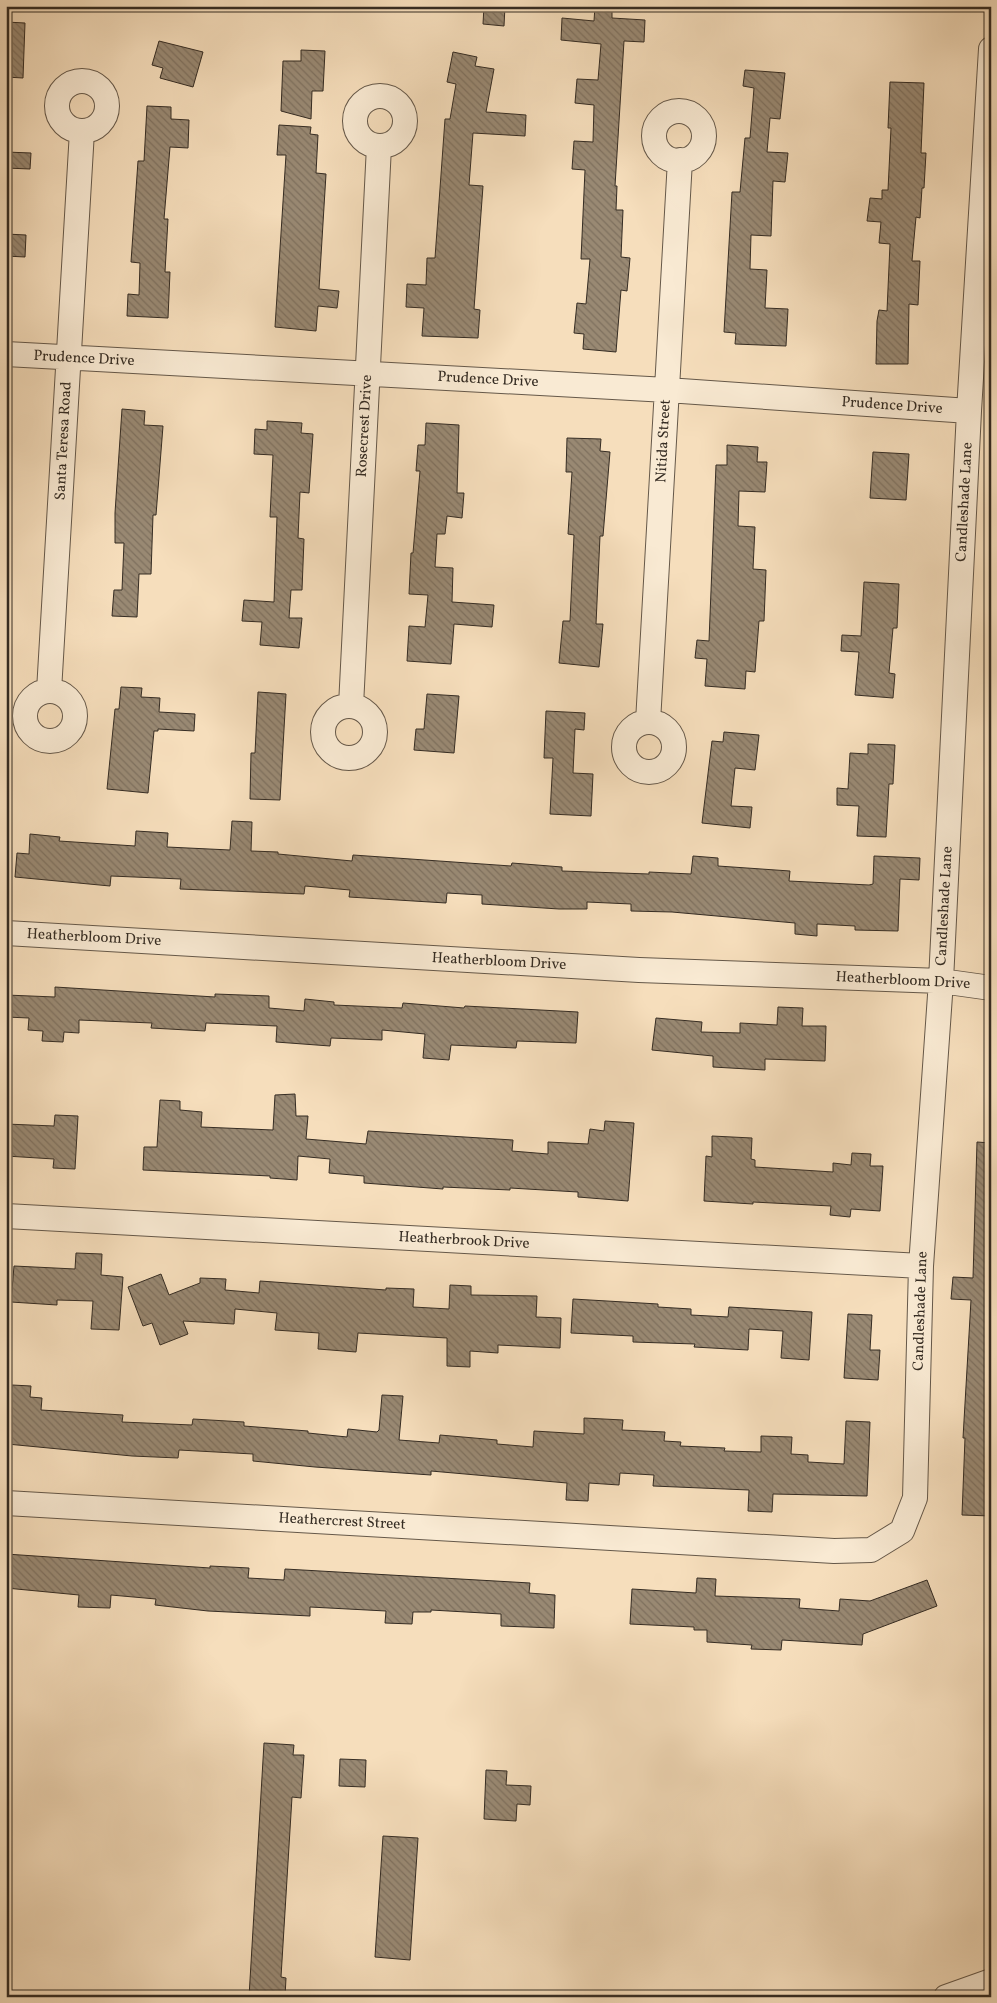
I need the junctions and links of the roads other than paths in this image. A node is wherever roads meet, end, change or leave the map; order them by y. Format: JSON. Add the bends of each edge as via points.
{"nodes":[{"id":1,"x":991,"y":50,"type":"edge"},
{"id":2,"x":82,"y":131,"type":"dead end"},
{"id":3,"x":379,"y":146,"type":"dead end"},
{"id":4,"x":680,"y":160,"type":"dead end"},
{"id":5,"x":6,"y":354,"type":"edge"},
{"id":6,"x":68,"y":358,"type":"junction"},
{"id":7,"x":368,"y":373,"type":"junction"},
{"id":8,"x":666,"y":390,"type":"junction"},
{"id":9,"x":969,"y":411,"type":"junction"},
{"id":10,"x":49,"y":691,"type":"dead end"},
{"id":11,"x":351,"y":706,"type":"dead end"},
{"id":12,"x":648,"y":722,"type":"dead end"},
{"id":13,"x":6,"y":933,"type":"edge"},
{"id":14,"x":941,"y":981,"type":"junction"},
{"id":15,"x":991,"y":988,"type":"edge"},
{"id":16,"x":6,"y":1216,"type":"edge"},
{"id":17,"x":921,"y":1266,"type":"junction"},
{"id":18,"x":6,"y":1503,"type":"edge"},
{"id":19,"x":678,"y":1542,"type":"joint"},
{"id":20,"x":991,"y":1981,"type":"edge"},
{"id":21,"x":946,"y":1997,"type":"edge"}],
"edges":[{"from":1,"to":9,"type":"street","name":"Candleshade Lane"},
{"from":2,"to":6,"type":"street","name":"Santa Teresa Road"},
{"from":3,"to":7,"type":"street","name":"Rosecrest Drive"},
{"from":4,"to":8,"type":"street","name":"Nitida Street"},
{"from":5,"to":6,"type":"street","name":"Prudence Drive"},
{"from":6,"to":7,"type":"street","name":"Prudence Drive"},
{"from":6,"to":10,"type":"street","name":"Santa Teresa Road"},
{"from":7,"to":8,"type":"street","name":"Prudence Drive"},
{"from":7,"to":11,"type":"street","name":"Rosecrest Drive"},
{"from":8,"to":9,"type":"street","name":"Prudence Drive"},
{"from":8,"to":12,"type":"street","name":"Nitida Street"},
{"from":9,"to":14,"type":"street","name":"Candleshade Lane"},
{"from":13,"to":14,"type":"street","name":"Heatherbloom Drive","via":[[640,970]]},
{"from":14,"to":15,"type":"street","name":"Heatherbloom Drive"},
{"from":14,"to":17,"type":"street","name":"Candleshade Lane"},
{"from":16,"to":17,"type":"street","name":"Heatherbrook Drive"},
{"from":17,"to":19,"type":"street","name":"Candleshade Lane","via":[[915,1498],[902,1531],[871,1550],[834,1551]]},
{"from":18,"to":19,"type":"street","name":"Heathercrest Street"},
{"from":20,"to":21,"type":"street"}]}
